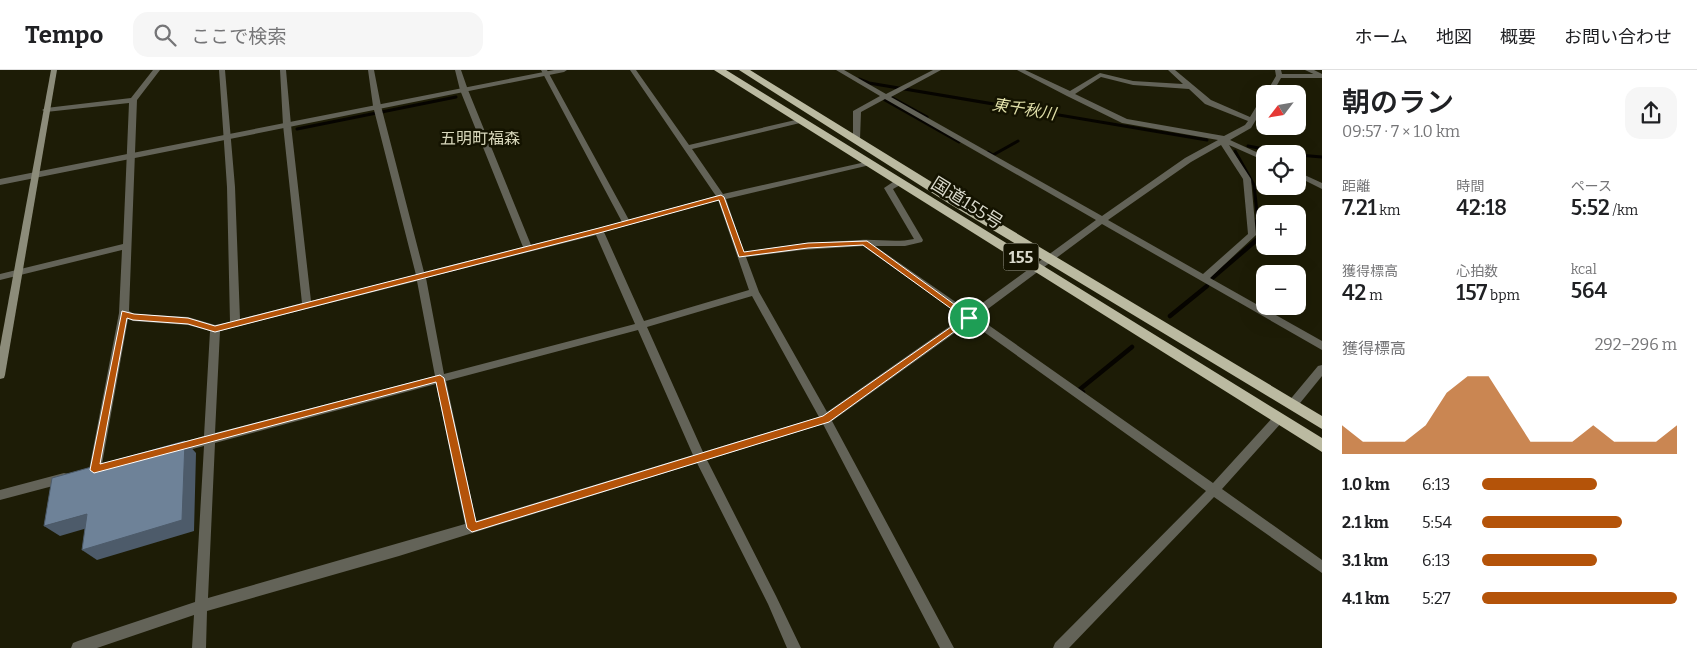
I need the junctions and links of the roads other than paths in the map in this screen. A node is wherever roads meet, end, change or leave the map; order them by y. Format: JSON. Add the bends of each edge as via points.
{"nodes":[{"id":1,"x":54,"y":70,"type":"edge"},
{"id":2,"x":157,"y":70,"type":"edge"},
{"id":3,"x":222,"y":70,"type":"edge"},
{"id":4,"x":282,"y":70,"type":"edge"},
{"id":5,"x":370,"y":70,"type":"edge"},
{"id":6,"x":458,"y":70,"type":"edge"},
{"id":7,"x":564,"y":70,"type":"edge"},
{"id":8,"x":633,"y":70,"type":"edge"},
{"id":9,"x":719,"y":70,"type":"edge"},
{"id":10,"x":744,"y":70,"type":"edge"},
{"id":11,"x":839,"y":70,"type":"edge"},
{"id":12,"x":938,"y":70,"type":"edge"},
{"id":13,"x":1020,"y":70,"type":"edge"},
{"id":14,"x":1171,"y":70,"type":"edge"},
{"id":15,"x":1308,"y":70,"type":"edge"},
{"id":16,"x":545,"y":72,"type":"edge"},
{"id":17,"x":1279,"y":73,"type":"edge"},
{"id":18,"x":1322,"y":76,"type":"edge"},
{"id":19,"x":1273,"y":85,"type":"edge"},
{"id":20,"x":1191,"y":88,"type":"junction"},
{"id":21,"x":464,"y":90,"type":"junction"},
{"id":22,"x":1069,"y":95,"type":"junction"},
{"id":23,"x":885,"y":96,"type":"junction"},
{"id":24,"x":133,"y":100,"type":"junction"},
{"id":25,"x":377,"y":106,"type":"junction"},
{"id":26,"x":46,"y":110,"type":"junction"},
{"id":27,"x":1256,"y":114,"type":"edge"},
{"id":28,"x":801,"y":120,"type":"junction"},
{"id":29,"x":1252,"y":120,"type":"junction"},
{"id":30,"x":287,"y":125,"type":"junction"},
{"id":31,"x":228,"y":137,"type":"junction"},
{"id":32,"x":856,"y":139,"type":"junction"},
{"id":33,"x":1225,"y":140,"type":"junction"},
{"id":34,"x":688,"y":148,"type":"junction"},
{"id":35,"x":1256,"y":155,"type":"edge"},
{"id":36,"x":130,"y":157,"type":"junction"},
{"id":37,"x":870,"y":164,"type":"junction"},
{"id":38,"x":35,"y":176,"type":"junction"},
{"id":39,"x":1306,"y":178,"type":"edge"},
{"id":40,"x":0,"y":182,"type":"edge"},
{"id":41,"x":899,"y":182,"type":"junction"},
{"id":42,"x":1322,"y":186,"type":"edge"},
{"id":43,"x":721,"y":197,"type":"junction"},
{"id":44,"x":1102,"y":220,"type":"junction"},
{"id":45,"x":627,"y":223,"type":"junction"},
{"id":46,"x":599,"y":231,"type":"junction"},
{"id":47,"x":865,"y":243,"type":"junction"},
{"id":48,"x":128,"y":246,"type":"junction"},
{"id":49,"x":528,"y":249,"type":"junction"},
{"id":50,"x":742,"y":255,"type":"junction"},
{"id":51,"x":1050,"y":258,"type":"junction"},
{"id":52,"x":1036,"y":267,"type":"junction"},
{"id":53,"x":18,"y":272,"type":"junction"},
{"id":54,"x":0,"y":276,"type":"edge"},
{"id":55,"x":421,"y":277,"type":"junction"},
{"id":56,"x":1204,"y":278,"type":"junction"},
{"id":57,"x":754,"y":292,"type":"junction"},
{"id":58,"x":306,"y":306,"type":"junction"},
{"id":59,"x":124,"y":313,"type":"junction"},
{"id":60,"x":969,"y":318,"type":"junction"},
{"id":61,"x":235,"y":324,"type":"junction"},
{"id":62,"x":642,"y":325,"type":"junction"},
{"id":63,"x":215,"y":329,"type":"junction"},
{"id":64,"x":1322,"y":346,"type":"edge"},
{"id":65,"x":2,"y":351,"type":"edge"},
{"id":66,"x":1322,"y":369,"type":"edge"},
{"id":67,"x":0,"y":375,"type":"edge"},
{"id":68,"x":440,"y":378,"type":"junction"},
{"id":69,"x":1292,"y":405,"type":"junction"},
{"id":70,"x":826,"y":419,"type":"junction"},
{"id":71,"x":1278,"y":419,"type":"junction"},
{"id":72,"x":1322,"y":423,"type":"edge"},
{"id":73,"x":209,"y":440,"type":"junction"},
{"id":74,"x":1322,"y":446,"type":"edge"},
{"id":75,"x":171,"y":450,"type":"edge"},
{"id":76,"x":700,"y":458,"type":"junction"},
{"id":77,"x":1213,"y":491,"type":"junction"},
{"id":78,"x":0,"y":495,"type":"edge"},
{"id":79,"x":472,"y":528,"type":"junction"},
{"id":80,"x":1322,"y":567,"type":"edge"},
{"id":81,"x":201,"y":607,"type":"junction"},
{"id":82,"x":78,"y":648,"type":"edge"},
{"id":83,"x":199,"y":648,"type":"edge"},
{"id":84,"x":794,"y":648,"type":"edge"},
{"id":85,"x":947,"y":648,"type":"edge"},
{"id":86,"x":1060,"y":648,"type":"edge"}],
"edges":[{"from":1,"to":26,"type":"main road"},
{"from":2,"to":24,"type":"street"},
{"from":3,"to":31,"type":"street"},
{"from":4,"to":30,"type":"street"},
{"from":5,"to":25,"type":"street"},
{"from":6,"to":21,"type":"street"},
{"from":7,"to":16,"type":"street"},
{"from":8,"to":34,"type":"street"},
{"from":9,"to":28,"type":"highway","name":"国道155号","number":"155"},
{"from":10,"to":32,"type":"highway","name":"国道155号","number":"155"},
{"from":11,"to":23,"type":"street"},
{"from":12,"to":23,"type":"street"},
{"from":13,"to":22,"type":"street"},
{"from":14,"to":20,"type":"street"},
{"from":15,"to":18,"type":"street"},
{"from":16,"to":21,"type":"street"},
{"from":16,"to":45,"type":"street"},
{"from":17,"to":18,"type":"street"},
{"from":17,"to":19,"type":"street"},
{"from":20,"to":22,"type":"street","via":[[1100,75]]},
{"from":20,"to":29,"type":"street","via":[[1208,102]]},
{"from":21,"to":25,"type":"street"},
{"from":21,"to":49,"type":"street"},
{"from":22,"to":33,"type":"street","via":[[1125,121]]},
{"from":23,"to":32,"type":"street","via":[[857,111]]},
{"from":23,"to":44,"type":"street"},
{"from":24,"to":26,"type":"street"},
{"from":24,"to":36,"type":"street"},
{"from":25,"to":30,"type":"street"},
{"from":25,"to":55,"type":"street"},
{"from":26,"to":38,"type":"main road"},
{"from":27,"to":29,"type":"street"},
{"from":28,"to":34,"type":"street"},
{"from":28,"to":37,"type":"highway","name":"国道155号","number":"155"},
{"from":29,"to":33,"type":"street"},
{"from":30,"to":31,"type":"street"},
{"from":30,"to":58,"type":"street"},
{"from":31,"to":36,"type":"street"},
{"from":31,"to":61,"type":"street"},
{"from":32,"to":51,"type":"highway","name":"国道155号","number":"155"},
{"from":33,"to":35,"type":"street"},
{"from":33,"to":44,"type":"street","via":[[1188,160]]},
{"from":33,"to":56,"type":"street","via":[[1246,179],[1252,235]]},
{"from":34,"to":43,"type":"street"},
{"from":36,"to":38,"type":"street"},
{"from":36,"to":48,"type":"street"},
{"from":37,"to":41,"type":"highway","name":"国道155号","number":"155"},
{"from":37,"to":43,"type":"street"},
{"from":38,"to":40,"type":"street"},
{"from":38,"to":53,"type":"main road"},
{"from":39,"to":42,"type":"street"},
{"from":41,"to":47,"type":"street","via":[[888,188],[919,240],[909,244]]},
{"from":41,"to":52,"type":"highway","name":"国道155号","number":"155"},
{"from":43,"to":45,"type":"street"},
{"from":43,"to":50,"type":"street"},
{"from":44,"to":51,"type":"street"},
{"from":44,"to":56,"type":"street"},
{"from":45,"to":46,"type":"street"},
{"from":46,"to":49,"type":"street"},
{"from":46,"to":62,"type":"street"},
{"from":47,"to":50,"type":"street","via":[[808,246]]},
{"from":47,"to":60,"type":"street"},
{"from":48,"to":53,"type":"street"},
{"from":48,"to":59,"type":"street"},
{"from":49,"to":55,"type":"street"},
{"from":50,"to":57,"type":"street"},
{"from":51,"to":52,"type":"street"},
{"from":51,"to":69,"type":"highway","name":"国道155号","number":"155"},
{"from":52,"to":60,"type":"street"},
{"from":52,"to":71,"type":"highway","name":"国道155号","number":"155"},
{"from":53,"to":54,"type":"street"},
{"from":53,"to":65,"type":"main road"},
{"from":55,"to":58,"type":"street"},
{"from":55,"to":68,"type":"street"},
{"from":56,"to":64,"type":"street"},
{"from":57,"to":62,"type":"street"},
{"from":57,"to":70,"type":"street"},
{"from":58,"to":61,"type":"street"},
{"from":59,"to":63,"type":"street","via":[[133,317],[188,321]]},
{"from":59,"to":78,"type":"street","via":[[89,471]]},
{"from":60,"to":70,"type":"street"},
{"from":60,"to":77,"type":"street"},
{"from":61,"to":63,"type":"street"},
{"from":62,"to":68,"type":"street"},
{"from":62,"to":76,"type":"street"},
{"from":63,"to":73,"type":"street"},
{"from":65,"to":67,"type":"main road"},
{"from":66,"to":69,"type":"street"},
{"from":68,"to":73,"type":"street"},
{"from":68,"to":79,"type":"street"},
{"from":69,"to":72,"type":"highway","name":"国道155号","number":"155"},
{"from":70,"to":76,"type":"street"},
{"from":70,"to":85,"type":"street"},
{"from":71,"to":74,"type":"highway","name":"国道155号","number":"155"},
{"from":71,"to":77,"type":"street"},
{"from":73,"to":75,"type":"street"},
{"from":73,"to":81,"type":"street"},
{"from":76,"to":79,"type":"street"},
{"from":76,"to":84,"type":"street"},
{"from":77,"to":80,"type":"street"},
{"from":77,"to":86,"type":"street"},
{"from":79,"to":81,"type":"street"},
{"from":81,"to":82,"type":"street"},
{"from":81,"to":83,"type":"street"}]}
